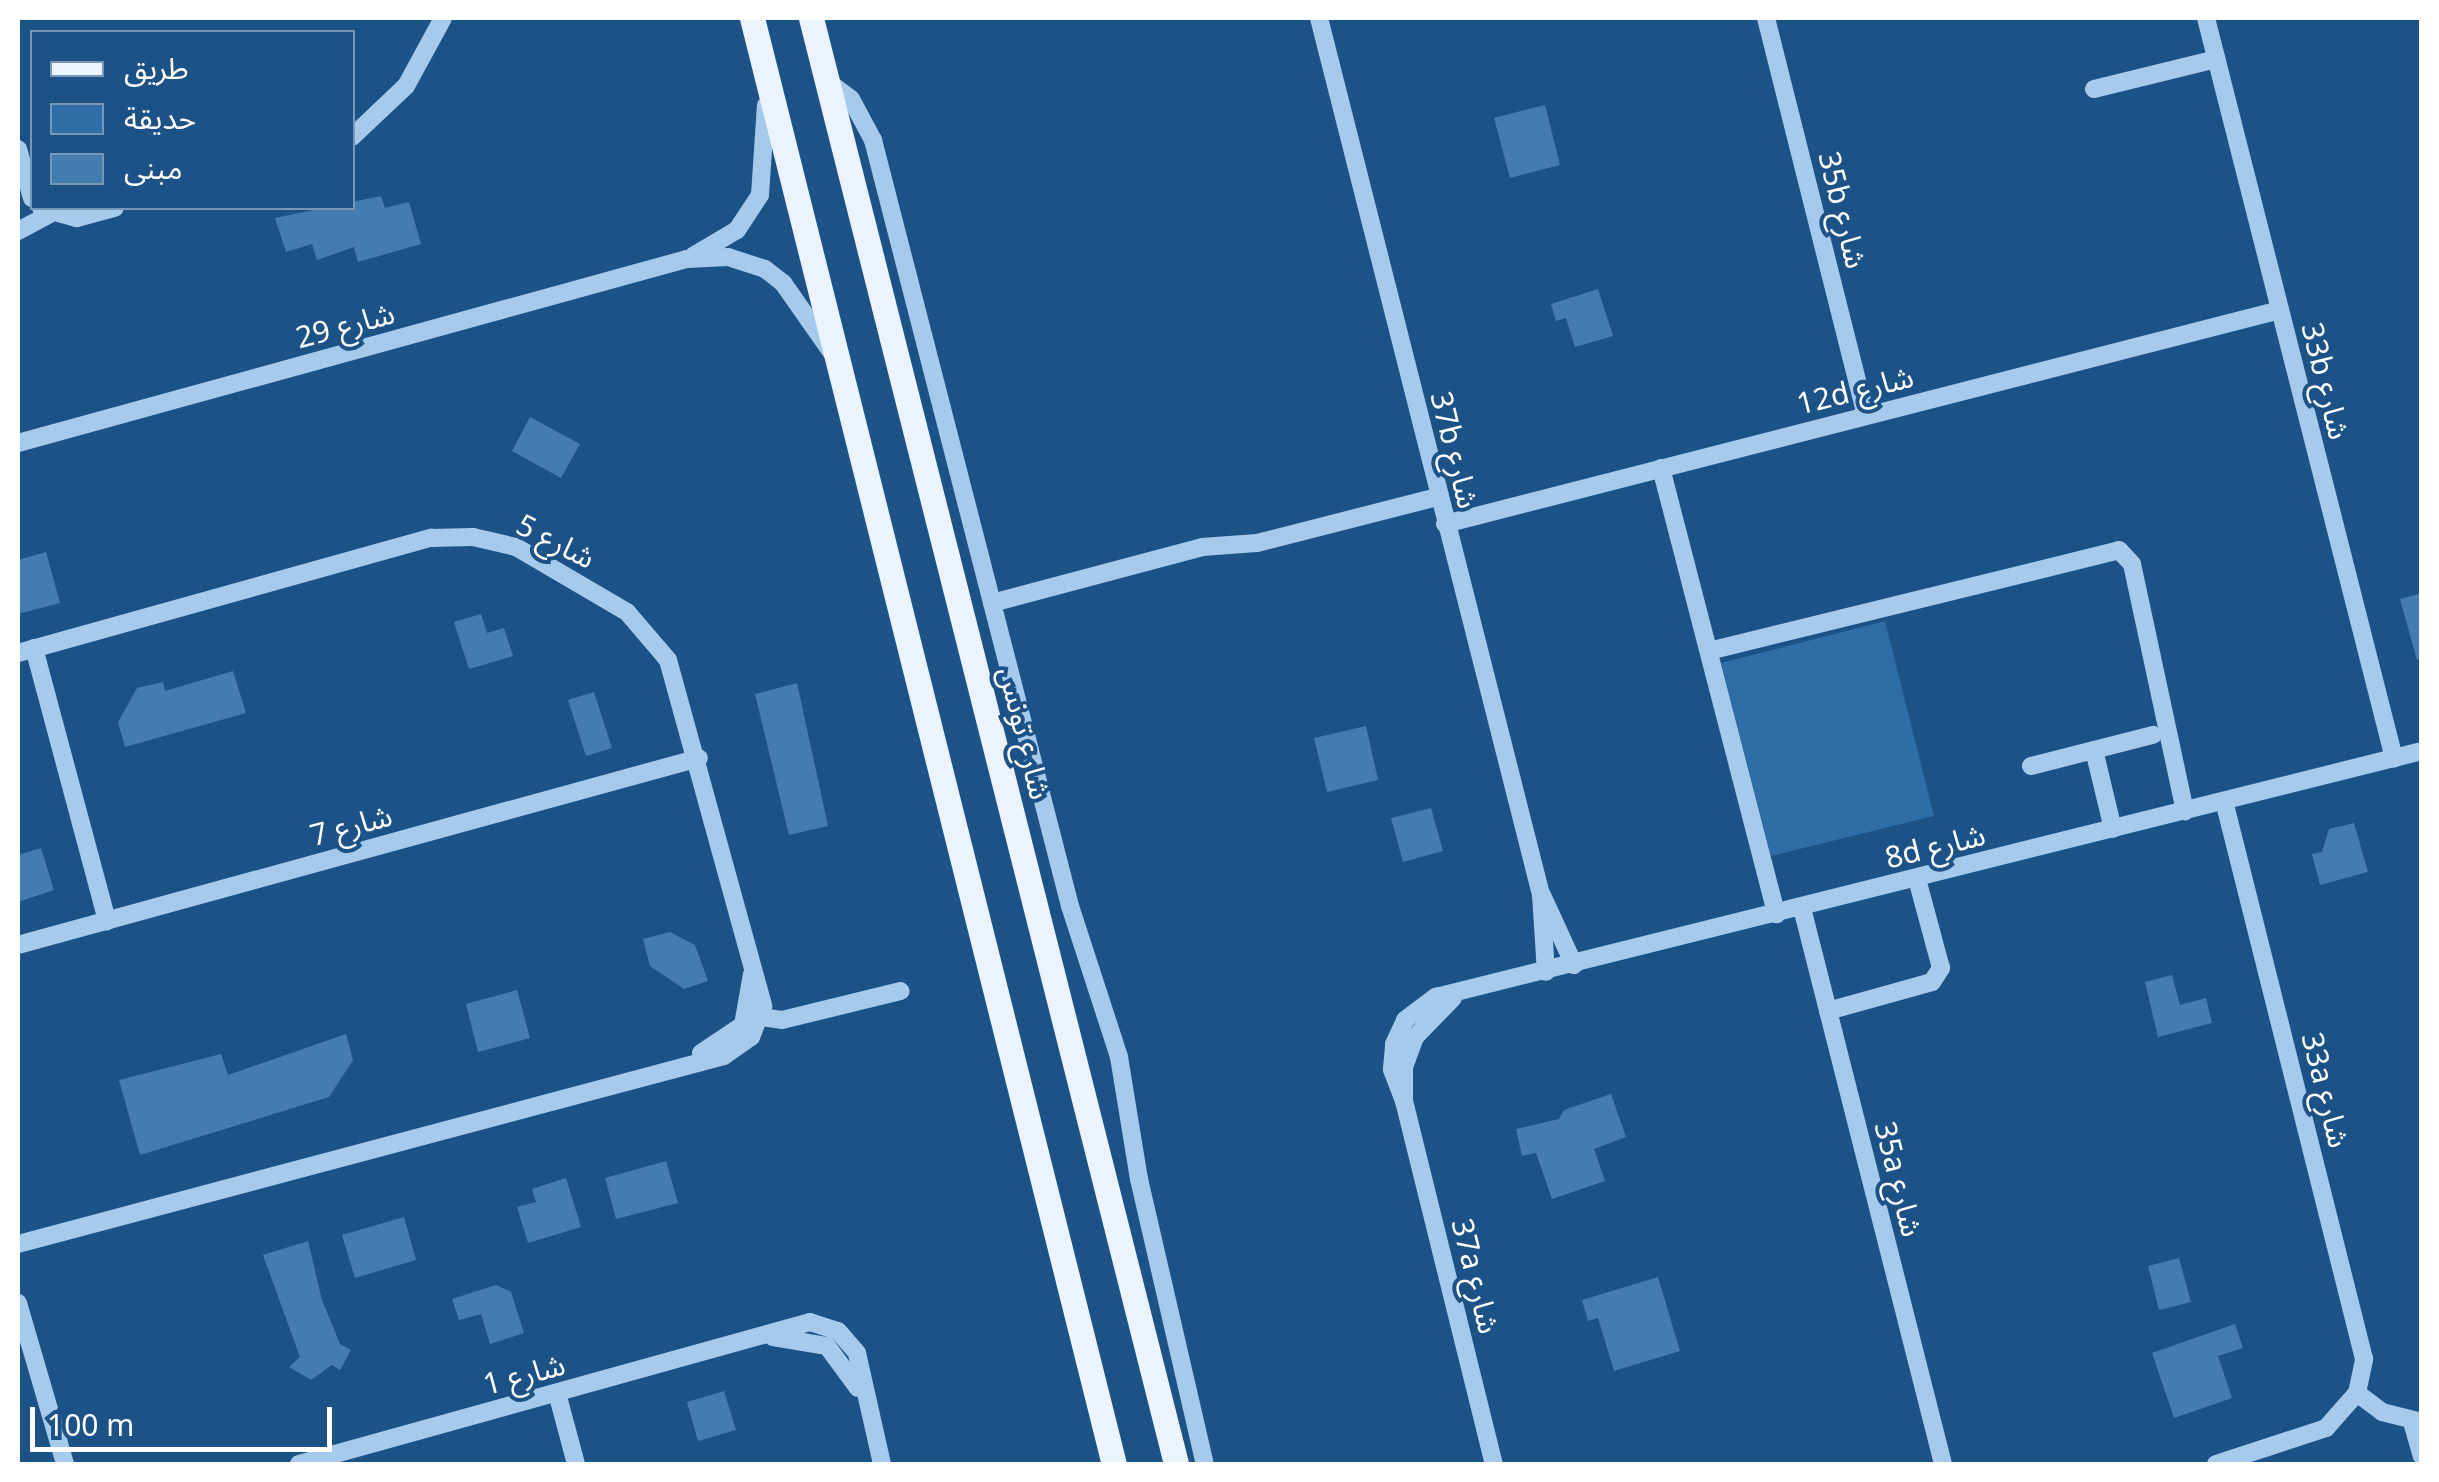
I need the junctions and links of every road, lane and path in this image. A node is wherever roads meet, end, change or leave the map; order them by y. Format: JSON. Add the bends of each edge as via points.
{"nodes":[{"id":1,"x":442,"y":18,"type":"edge"},
{"id":2,"x":752,"y":18,"type":"edge"},
{"id":3,"x":811,"y":18,"type":"edge"},
{"id":4,"x":1319,"y":18,"type":"edge"},
{"id":5,"x":1766,"y":18,"type":"edge"},
{"id":6,"x":2206,"y":18,"type":"edge"},
{"id":7,"x":2216,"y":59,"type":"junction"},
{"id":8,"x":766,"y":74,"type":"junction"},
{"id":9,"x":827,"y":81,"type":"junction"},
{"id":10,"x":2094,"y":88,"type":"dead end"},
{"id":11,"x":355,"y":134,"type":"edge"},
{"id":12,"x":18,"y":149,"type":"edge"},
{"id":13,"x":30,"y":191,"type":"edge"},
{"id":14,"x":107,"y":210,"type":"edge"},
{"id":15,"x":45,"y":211,"type":"edge"},
{"id":16,"x":18,"y":231,"type":"edge"},
{"id":17,"x":687,"y":259,"type":"junction"},
{"id":18,"x":2280,"y":310,"type":"junction"},
{"id":19,"x":838,"y":362,"type":"junction"},
{"id":20,"x":1866,"y":416,"type":"junction"},
{"id":21,"x":18,"y":443,"type":"edge"},
{"id":22,"x":1661,"y":468,"type":"junction"},
{"id":23,"x":1438,"y":497,"type":"junction"},
{"id":24,"x":1444,"y":524,"type":"junction"},
{"id":25,"x":992,"y":603,"type":"junction"},
{"id":26,"x":26,"y":651,"type":"edge"},
{"id":27,"x":1709,"y":652,"type":"junction"},
{"id":28,"x":2153,"y":735,"type":"dead end"},
{"id":29,"x":2094,"y":750,"type":"junction"},
{"id":30,"x":2422,"y":751,"type":"edge"},
{"id":31,"x":698,"y":758,"type":"junction"},
{"id":32,"x":2394,"y":758,"type":"junction"},
{"id":33,"x":2031,"y":766,"type":"dead end"},
{"id":34,"x":2224,"y":802,"type":"junction"},
{"id":35,"x":2186,"y":811,"type":"junction"},
{"id":36,"x":2113,"y":829,"type":"junction"},
{"id":37,"x":1917,"y":879,"type":"junction"},
{"id":38,"x":1542,"y":894,"type":"junction"},
{"id":39,"x":1802,"y":908,"type":"junction"},
{"id":40,"x":1776,"y":914,"type":"junction"},
{"id":41,"x":107,"y":921,"type":"junction"},
{"id":42,"x":18,"y":946,"type":"edge"},
{"id":43,"x":752,"y":960,"type":"junction"},
{"id":44,"x":1574,"y":965,"type":"junction"},
{"id":45,"x":1546,"y":972,"type":"junction"},
{"id":46,"x":900,"y":991,"type":"dead end"},
{"id":47,"x":1828,"y":1011,"type":"junction"},
{"id":48,"x":761,"y":1018,"type":"junction"},
{"id":49,"x":1406,"y":1034,"type":"joint"},
{"id":50,"x":677,"y":1063,"type":"junction"},
{"id":51,"x":18,"y":1244,"type":"edge"},
{"id":52,"x":18,"y":1303,"type":"edge"},
{"id":53,"x":557,"y":1393,"type":"junction"},
{"id":54,"x":2357,"y":1394,"type":"junction"},
{"id":55,"x":2417,"y":1422,"type":"edge"},
{"id":56,"x":2422,"y":1458,"type":"edge"},
{"id":57,"x":64,"y":1464,"type":"edge"},
{"id":58,"x":299,"y":1464,"type":"edge"},
{"id":59,"x":576,"y":1464,"type":"edge"},
{"id":60,"x":882,"y":1464,"type":"edge"},
{"id":61,"x":1114,"y":1464,"type":"edge"},
{"id":62,"x":1176,"y":1464,"type":"edge"},
{"id":63,"x":1205,"y":1464,"type":"edge"},
{"id":64,"x":1494,"y":1464,"type":"edge"},
{"id":65,"x":1943,"y":1464,"type":"edge"},
{"id":66,"x":2216,"y":1464,"type":"edge"}],
"edges":[{"from":1,"to":11,"type":"street","via":[[406,86]]},
{"from":2,"to":8,"type":"main road"},
{"from":3,"to":9,"type":"main road","name":"شارع تونس"},
{"from":4,"to":23,"type":"street","name":"37b شارع"},
{"from":5,"to":20,"type":"street","name":"35b شارع"},
{"from":6,"to":7,"type":"street","name":"33b شارع"},
{"from":7,"to":10,"type":"street"},
{"from":7,"to":18,"type":"street","name":"33b شارع"},
{"from":8,"to":17,"type":"street","name":"شارع 29","via":[[760,195],[728,238]]},
{"from":8,"to":19,"type":"main road"},
{"from":9,"to":25,"type":"street","via":[[851,99],[873,140]]},
{"from":9,"to":62,"type":"main road","name":"شارع تونس"},
{"from":12,"to":13,"type":"street"},
{"from":14,"to":15,"type":"street","via":[[76,218]]},
{"from":15,"to":16,"type":"street"},
{"from":17,"to":19,"type":"street","name":"شارع 29","via":[[728,257],[766,269],[784,284]]},
{"from":17,"to":21,"type":"street","name":"شارع 29"},
{"from":18,"to":20,"type":"street","name":"12d شارع"},
{"from":18,"to":32,"type":"street","name":"33b شارع"},
{"from":19,"to":61,"type":"main road"},
{"from":20,"to":22,"type":"street","name":"12d شارع"},
{"from":22,"to":24,"type":"street","name":"12d شارع"},
{"from":22,"to":27,"type":"street"},
{"from":23,"to":24,"type":"street","name":"37b شارع"},
{"from":23,"to":25,"type":"street","via":[[1257,543],[1202,547]]},
{"from":24,"to":38,"type":"street","name":"37b شارع"},
{"from":25,"to":63,"type":"street","via":[[1070,906],[1119,1057],[1139,1179]]},
{"from":26,"to":31,"type":"street","name":"شارع 5","via":[[410,542],[484,538],[537,557],[648,631],[676,679]]},
{"from":26,"to":41,"type":"street","name":"شارع 5"},
{"from":27,"to":35,"type":"street","via":[[2119,550],[2132,564]]},
{"from":27,"to":40,"type":"street"},
{"from":28,"to":29,"type":"street"},
{"from":29,"to":33,"type":"street"},
{"from":29,"to":36,"type":"street"},
{"from":30,"to":32,"type":"street","name":"8d شارع"},
{"from":31,"to":41,"type":"street","name":"شارع 7"},
{"from":31,"to":43,"type":"street","name":"شارع 5"},
{"from":32,"to":34,"type":"street","name":"8d شارع"},
{"from":34,"to":35,"type":"street","name":"8d شارع"},
{"from":34,"to":54,"type":"street","name":"33a شارع","via":[[2361,1342]]},
{"from":35,"to":36,"type":"street","name":"8d شارع"},
{"from":36,"to":37,"type":"street","name":"8d شارع"},
{"from":37,"to":39,"type":"street","name":"8d شارع"},
{"from":37,"to":47,"type":"street","via":[[1941,968],[1932,982]]},
{"from":38,"to":44,"type":"street","name":"37b شارع"},
{"from":38,"to":45,"type":"street","name":"37b شارع"},
{"from":39,"to":40,"type":"street","name":"8d شارع"},
{"from":39,"to":47,"type":"street","name":"35a شارع"},
{"from":40,"to":44,"type":"street","name":"8d شارع"},
{"from":41,"to":42,"type":"street","name":"شارع 7"},
{"from":43,"to":48,"type":"street","name":"شارع 5","via":[[763,994]]},
{"from":43,"to":50,"type":"street","name":"شارع 5","via":[[743,1025],[726,1041]]},
{"from":44,"to":45,"type":"street","name":"8d شارع"},
{"from":45,"to":49,"type":"street","name":"8d شارع","via":[[1462,993]]},
{"from":46,"to":48,"type":"street","via":[[782,1020]]},
{"from":47,"to":65,"type":"street","name":"35a شارع"},
{"from":48,"to":50,"type":"street","name":"شارع 5","via":[[734,1052]]},
{"from":49,"to":64,"type":"street","name":"37a شارع","via":[[1392,1068]]},
{"from":50,"to":51,"type":"street","name":"شارع 5"},
{"from":52,"to":57,"type":"street"},
{"from":53,"to":58,"type":"street","name":"شارع 1"},
{"from":53,"to":59,"type":"street"},
{"from":53,"to":60,"type":"street","name":"شارع 1","via":[[763,1337],[797,1336],[827,1346],[848,1367],[867,1404]]},
{"from":54,"to":55,"type":"street","via":[[2382,1412]]},
{"from":54,"to":66,"type":"street","via":[[2312,1436]]},
{"from":55,"to":56,"type":"street"}]}
